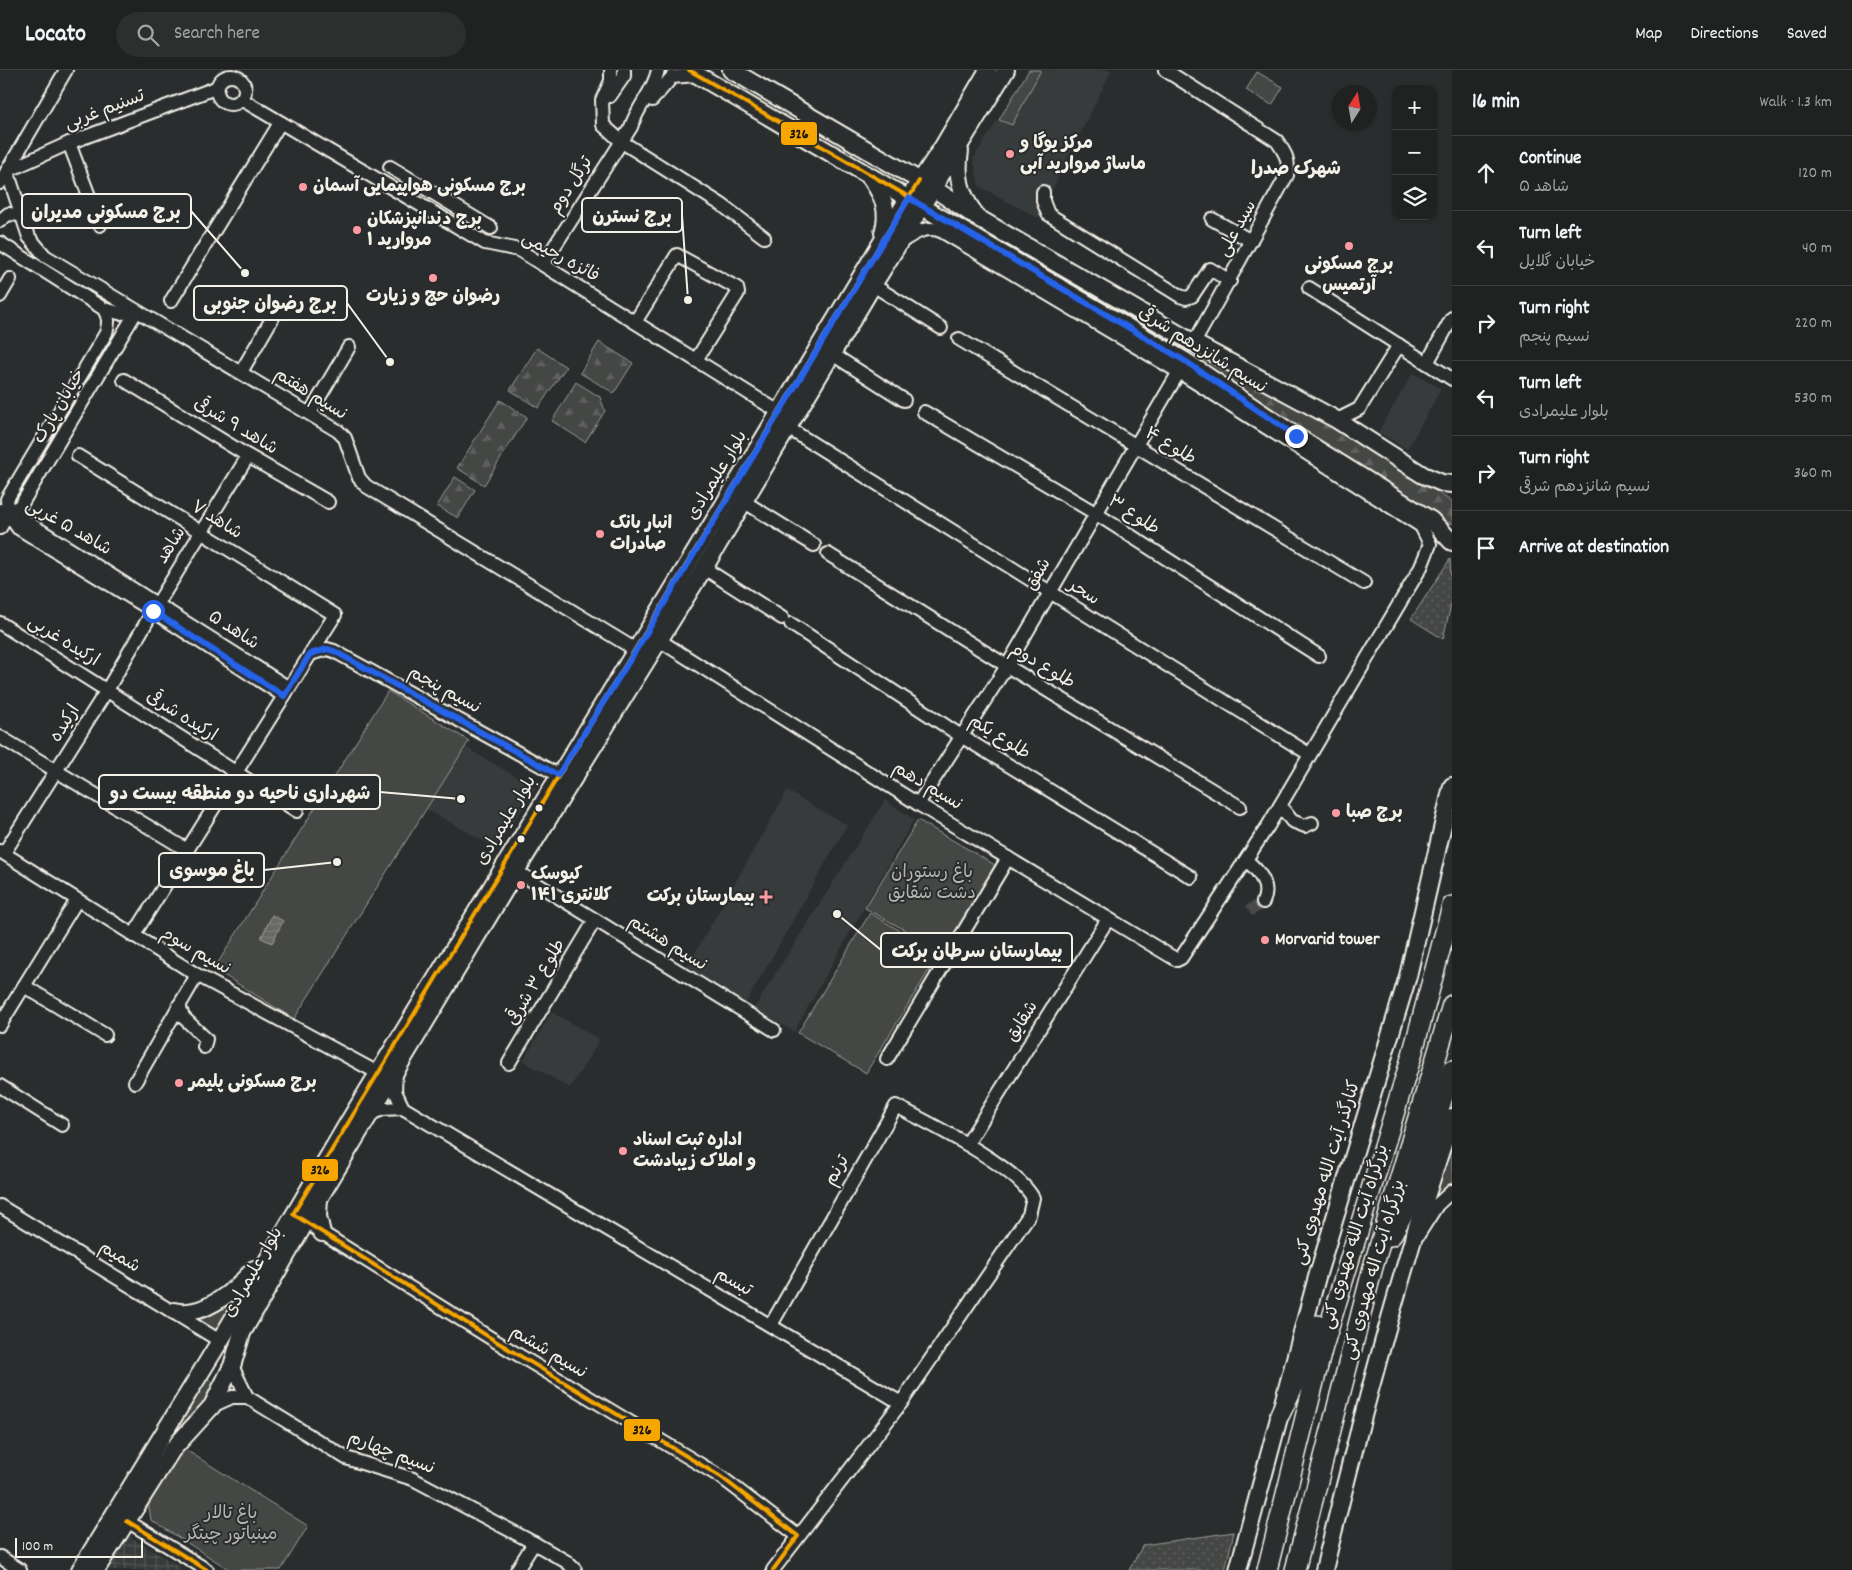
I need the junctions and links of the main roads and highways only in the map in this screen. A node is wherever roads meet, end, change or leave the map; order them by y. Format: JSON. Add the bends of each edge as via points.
{"nodes":[{"id":1,"x":731,"y":70,"type":"edge"},
{"id":2,"x":988,"y":70,"type":"edge"},
{"id":3,"x":1006,"y":70,"type":"edge"},
{"id":4,"x":693,"y":73,"type":"edge"},
{"id":5,"x":961,"y":144,"type":"junction"},
{"id":6,"x":942,"y":148,"type":"junction"},
{"id":7,"x":883,"y":161,"type":"junction"},
{"id":8,"x":867,"y":173,"type":"junction"},
{"id":9,"x":926,"y":185,"type":"junction"},
{"id":10,"x":915,"y":202,"type":"junction"},
{"id":11,"x":978,"y":218,"type":"junction"},
{"id":12,"x":997,"y":229,"type":"junction"},
{"id":13,"x":988,"y":244,"type":"junction"},
{"id":14,"x":877,"y":250,"type":"junction"},
{"id":15,"x":1423,"y":475,"type":"junction"},
{"id":16,"x":1452,"y":484,"type":"edge"},
{"id":17,"x":1452,"y":497,"type":"edge"},
{"id":18,"x":1431,"y":520,"type":"junction"},
{"id":19,"x":1452,"y":528,"type":"edge"},
{"id":20,"x":1452,"y":542,"type":"edge"},
{"id":21,"x":1452,"y":786,"type":"edge"},
{"id":22,"x":1452,"y":906,"type":"edge"},
{"id":23,"x":1452,"y":1005,"type":"edge"},
{"id":24,"x":1452,"y":1070,"type":"edge"},
{"id":25,"x":1452,"y":1117,"type":"edge"},
{"id":26,"x":1373,"y":1183,"type":"junction"},
{"id":27,"x":320,"y":1197,"type":"junction"},
{"id":28,"x":299,"y":1218,"type":"junction"},
{"id":29,"x":322,"y":1233,"type":"road end"},
{"id":30,"x":270,"y":1253,"type":"junction"},
{"id":31,"x":1373,"y":1267,"type":"junction"},
{"id":32,"x":174,"y":1311,"type":"road end"},
{"id":33,"x":195,"y":1382,"type":"junction"},
{"id":34,"x":216,"y":1399,"type":"junction"},
{"id":35,"x":1280,"y":1414,"type":"junction"},
{"id":36,"x":1304,"y":1536,"type":"junction"},
{"id":37,"x":80,"y":1570,"type":"edge"},
{"id":38,"x":96,"y":1570,"type":"edge"},
{"id":39,"x":1238,"y":1570,"type":"edge"},
{"id":40,"x":1267,"y":1570,"type":"edge"},
{"id":41,"x":1295,"y":1570,"type":"edge"},
{"id":42,"x":1302,"y":1570,"type":"edge"},
{"id":43,"x":1324,"y":1570,"type":"edge"}],
"edges":[{"from":1,"to":7,"type":"main road","name":"نسیم شانزدهم شرقی"},
{"from":2,"to":6,"type":"main road","name":"بلوار علیمرادی"},
{"from":3,"to":5,"type":"main road","name":"بلوار علیمرادی"},
{"from":4,"to":8,"type":"main road","name":"نسیم شانزدهم شرقی"},
{"from":5,"to":9,"type":"main road","name":"بلوار علیمرادی"},
{"from":5,"to":11,"type":"main road","via":[[957,169],[960,183]]},
{"from":6,"to":7,"type":"main road","via":[[916,164]]},
{"from":6,"to":9,"type":"main road","name":"بلوار علیمرادی"},
{"from":7,"to":9,"type":"main road","name":"نسیم شانزدهم شرقی"},
{"from":8,"to":10,"type":"main road","name":"نسیم شانزدهم شرقی"},
{"from":8,"to":14,"type":"main road","via":[[882,195],[887,210]]},
{"from":9,"to":10,"type":"main road","name":"بلوار علیمرادی"},
{"from":9,"to":11,"type":"main road","name":"نسیم شانزدهم شرقی"},
{"from":10,"to":13,"type":"main road","name":"نسیم شانزدهم شرقی"},
{"from":10,"to":14,"type":"main road","name":"بلوار علیمرادی"},
{"from":10,"to":27,"type":"main road","name":"بلوار علیمرادی","via":[[900,242]]},
{"from":11,"to":12,"type":"main road","name":"نسیم شانزدهم شرقی"},
{"from":12,"to":13,"type":"main road","via":[[987,233]]},
{"from":12,"to":15,"type":"main road","name":"نسیم شانزدهم شرقی","via":[[1194,343],[1336,420]]},
{"from":13,"to":18,"type":"main road","name":"نسیم شانزدهم شرقی"},
{"from":14,"to":28,"type":"main road","name":"بلوار علیمرادی","via":[[378,1073]]},
{"from":15,"to":16,"type":"main road","name":"نسیم شانزدهم شرقی"},
{"from":15,"to":17,"type":"main road"},
{"from":18,"to":19,"type":"main road"},
{"from":18,"to":20,"type":"main road","name":"نسیم شانزدهم شرقی"},
{"from":21,"to":35,"type":"main road","name":"کنارگذر آیت الله مهدوی کنی","via":[[1408,976],[1317,1277]]},
{"from":22,"to":26,"type":"highway","name":"بزرگراه آیت الله مهدوی کنی"},
{"from":23,"to":31,"type":"highway","name":"بزرگراه آیت اله مهدوی کنی"},
{"from":24,"to":31,"type":"highway","via":[[1406,1210]]},
{"from":25,"to":43,"type":"main road","via":[[1367,1396]]},
{"from":26,"to":35,"type":"highway","via":[[1355,1208],[1304,1364]]},
{"from":26,"to":40,"type":"highway","name":"بزرگراه آیت الله مهدوی کنی","via":[[1322,1350]]},
{"from":27,"to":28,"type":"main road","name":"بلوار علیمرادی"},
{"from":27,"to":29,"type":"main road","via":[[318,1216]]},
{"from":28,"to":30,"type":"main road","name":"بلوار علیمرادی"},
{"from":28,"to":34,"type":"main road","name":"بلوار علیمرادی","via":[[242,1333],[232,1366]]},
{"from":30,"to":32,"type":"main road","via":[[222,1297],[198,1311],[186,1314]]},
{"from":30,"to":33,"type":"main road","name":"بلوار علیمرادی"},
{"from":31,"to":36,"type":"highway","name":"بزرگراه آیت اله مهدوی کنی"},
{"from":33,"to":34,"type":"main road","via":[[214,1377],[220,1384]]},
{"from":33,"to":37,"type":"main road","name":"بلوار علیمرادی"},
{"from":34,"to":38,"type":"main road","name":"بلوار علیمرادی","via":[[172,1450]]},
{"from":35,"to":39,"type":"main road","name":"کنارگذر آیت الله مهدوی کنی"},
{"from":36,"to":41,"type":"highway"},
{"from":36,"to":42,"type":"highway"}]}
